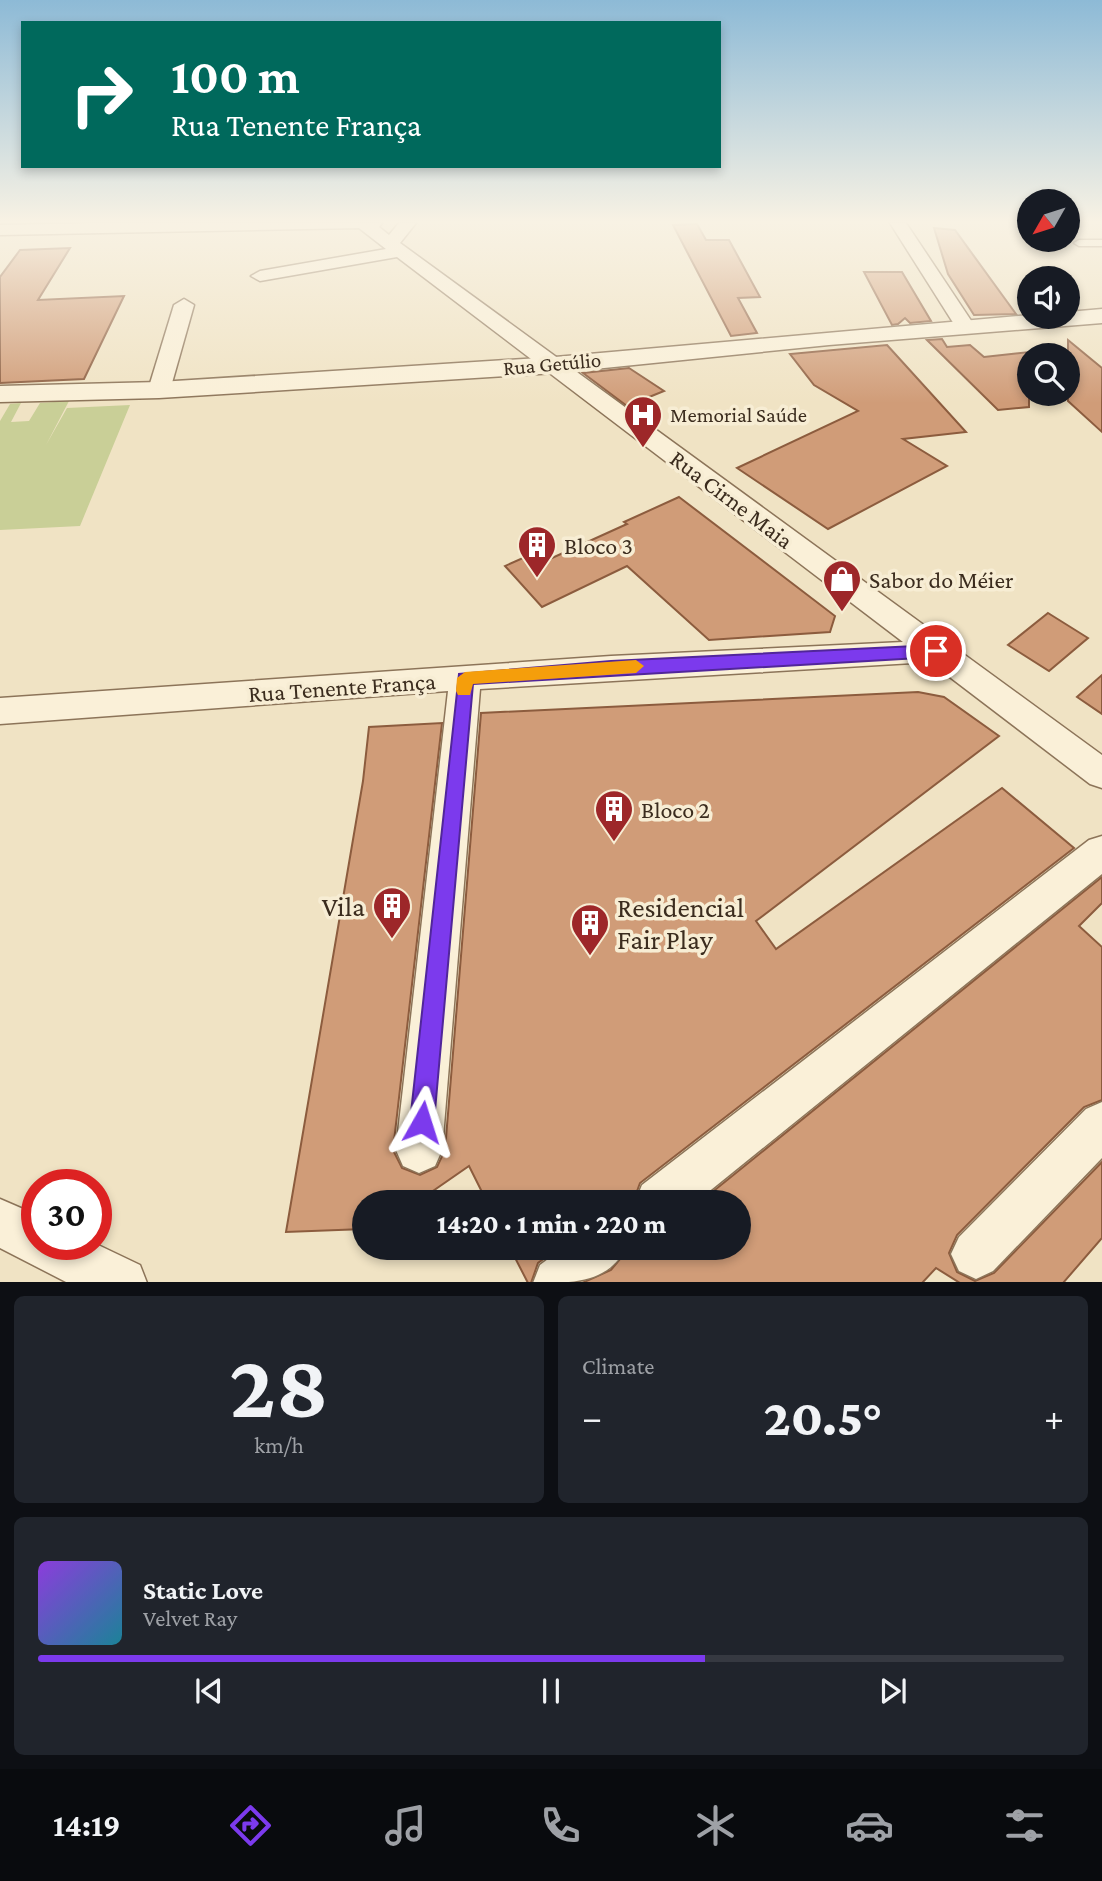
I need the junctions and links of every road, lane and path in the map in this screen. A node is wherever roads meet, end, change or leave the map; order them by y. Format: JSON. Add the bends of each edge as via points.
{"nodes":[{"id":1,"x":446,"y":283,"type":"edge"},
{"id":2,"x":937,"y":283,"type":"edge"},
{"id":3,"x":184,"y":305,"type":"dead end"},
{"id":4,"x":1102,"y":316,"type":"edge"},
{"id":5,"x":966,"y":328,"type":"junction"},
{"id":6,"x":555,"y":365,"type":"junction"},
{"id":7,"x":159,"y":390,"type":"junction"},
{"id":8,"x":0,"y":394,"type":"edge"},
{"id":9,"x":936,"y":651,"type":"junction"},
{"id":10,"x":465,"y":678,"type":"junction"},
{"id":11,"x":15,"y":710,"type":"edge"},
{"id":12,"x":0,"y":735,"type":"edge"},
{"id":13,"x":1102,"y":774,"type":"edge"},
{"id":14,"x":1102,"y":852,"type":"edge"},
{"id":15,"x":1102,"y":1125,"type":"edge"},
{"id":16,"x":419,"y":1150,"type":"dead end"},
{"id":17,"x":674,"y":1190,"type":"edge"},
{"id":18,"x":0,"y":1223,"type":"edge"},
{"id":19,"x":21,"y":1233,"type":"edge"},
{"id":20,"x":976,"y":1254,"type":"dead end"},
{"id":21,"x":76,"y":1260,"type":"edge"},
{"id":22,"x":587,"y":1260,"type":"edge"},
{"id":23,"x":120,"y":1282,"type":"edge"},
{"id":24,"x":559,"y":1282,"type":"edge"}],
"edges":[{"from":1,"to":6,"type":"street","name":"Rua Cirne Maia"},
{"from":2,"to":5,"type":"street"},
{"from":3,"to":7,"type":"street"},
{"from":4,"to":5,"type":"street","name":"Rua Getúlio"},
{"from":5,"to":6,"type":"street","name":"Rua Getúlio"},
{"from":6,"to":7,"type":"street","name":"Rua Getúlio"},
{"from":6,"to":9,"type":"street","name":"Rua Cirne Maia"},
{"from":7,"to":8,"type":"street","name":"Rua Getúlio"},
{"from":9,"to":10,"type":"street","name":"Rua Tenente França"},
{"from":9,"to":13,"type":"street","name":"Rua Cirne Maia"},
{"from":10,"to":11,"type":"street","name":"Rua Tenente França"},
{"from":10,"to":16,"type":"street"},
{"from":11,"to":12,"type":"street"},
{"from":14,"to":17,"type":"street"},
{"from":15,"to":20,"type":"street"},
{"from":18,"to":19,"type":"street"},
{"from":21,"to":23,"type":"street"},
{"from":22,"to":24,"type":"street"}]}
